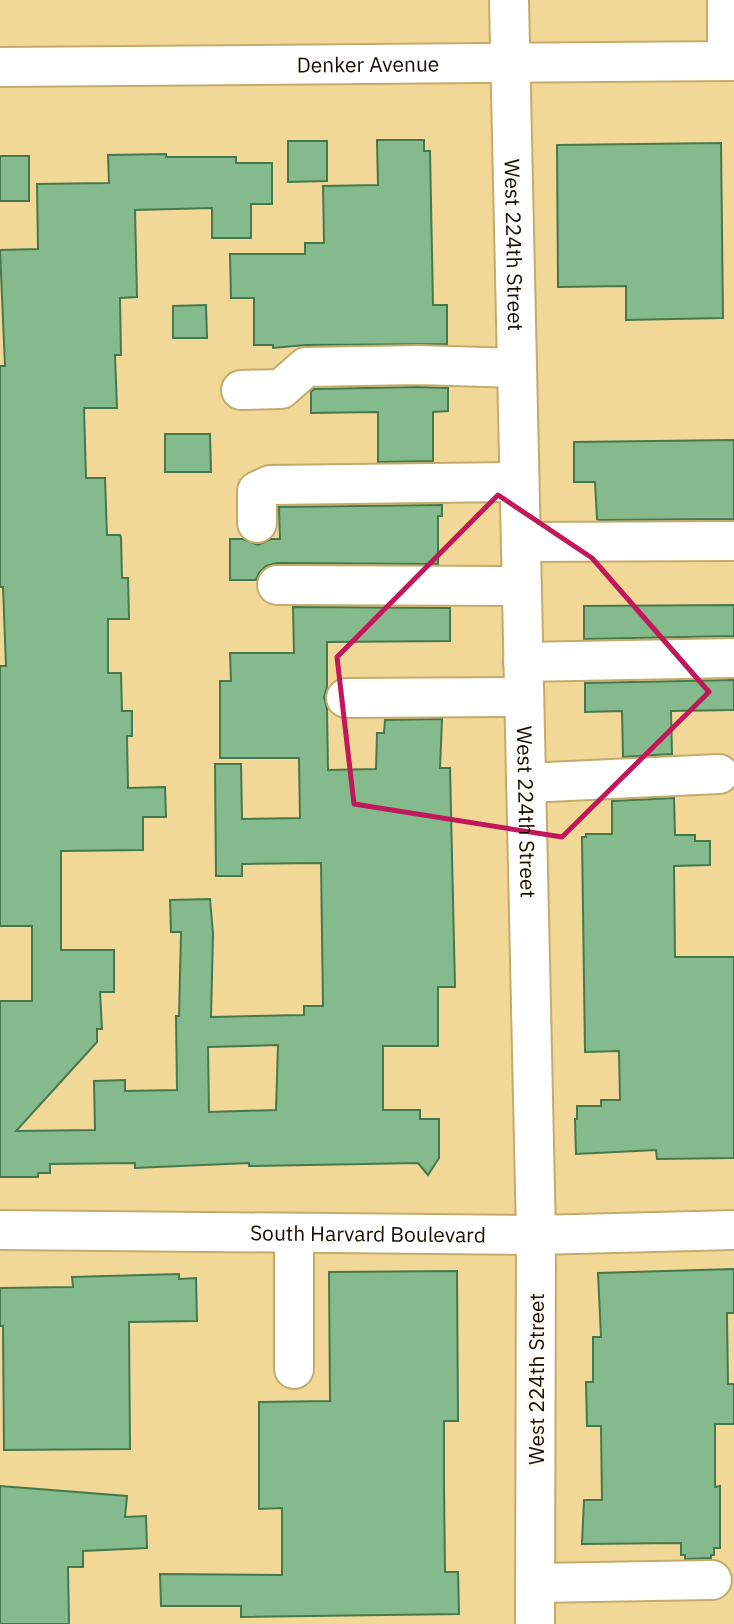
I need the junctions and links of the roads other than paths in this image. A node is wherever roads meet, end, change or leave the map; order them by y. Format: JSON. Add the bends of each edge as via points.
{"nodes":[{"id":1,"x":509,"y":0,"type":"edge"},
{"id":2,"x":727,"y":0,"type":"edge"},
{"id":3,"x":731,"y":61,"type":"edge"},
{"id":4,"x":510,"y":64,"type":"junction"},
{"id":5,"x":0,"y":67,"type":"edge"},
{"id":6,"x":516,"y":368,"type":"junction"},
{"id":7,"x":241,"y":390,"type":"dead end"},
{"id":8,"x":519,"y":482,"type":"junction"},
{"id":9,"x":257,"y":523,"type":"dead end"},
{"id":10,"x":734,"y":541,"type":"edge"},
{"id":11,"x":521,"y":542,"type":"junction"},
{"id":12,"x":277,"y":585,"type":"dead end"},
{"id":13,"x":522,"y":586,"type":"junction"},
{"id":14,"x":734,"y":658,"type":"edge"},
{"id":15,"x":524,"y":680,"type":"junction"},
{"id":16,"x":346,"y":698,"type":"dead end"},
{"id":17,"x":719,"y":774,"type":"dead end"},
{"id":18,"x":526,"y":783,"type":"junction"},
{"id":19,"x":0,"y":1230,"type":"edge"},
{"id":20,"x":734,"y":1230,"type":"edge"},
{"id":21,"x":294,"y":1233,"type":"junction"},
{"id":22,"x":536,"y":1235,"type":"junction"},
{"id":23,"x":294,"y":1369,"type":"dead end"},
{"id":24,"x":712,"y":1580,"type":"dead end"},
{"id":25,"x":535,"y":1583,"type":"junction"},
{"id":26,"x":535,"y":1624,"type":"edge"}],
"edges":[{"from":1,"to":4,"type":"street","name":"West 224th Street"},
{"from":2,"to":3,"type":"street"},
{"from":3,"to":4,"type":"street","name":"Denker Avenue"},
{"from":4,"to":5,"type":"street","name":"Denker Avenue"},
{"from":4,"to":6,"type":"street","name":"West 224th Street"},
{"from":6,"to":7,"type":"street","via":[[306,367],[281,389]]},
{"from":6,"to":8,"type":"street","name":"West 224th Street"},
{"from":8,"to":9,"type":"street","via":[[270,485],[257,491]]},
{"from":8,"to":11,"type":"street","name":"West 224th Street"},
{"from":10,"to":11,"type":"street"},
{"from":11,"to":13,"type":"street","name":"West 224th Street"},
{"from":12,"to":13,"type":"street"},
{"from":13,"to":15,"type":"street","name":"West 224th Street"},
{"from":14,"to":15,"type":"street"},
{"from":15,"to":16,"type":"street"},
{"from":15,"to":18,"type":"street","name":"West 224th Street"},
{"from":17,"to":18,"type":"street"},
{"from":18,"to":22,"type":"street","name":"West 224th Street"},
{"from":19,"to":21,"type":"street","name":"South Harvard Boulevard"},
{"from":20,"to":22,"type":"street","name":"South Harvard Boulevard"},
{"from":21,"to":22,"type":"street","name":"South Harvard Boulevard"},
{"from":21,"to":23,"type":"street"},
{"from":22,"to":25,"type":"street","name":"West 224th Street"},
{"from":24,"to":25,"type":"street"},
{"from":25,"to":26,"type":"street","name":"West 224th Street"}]}
